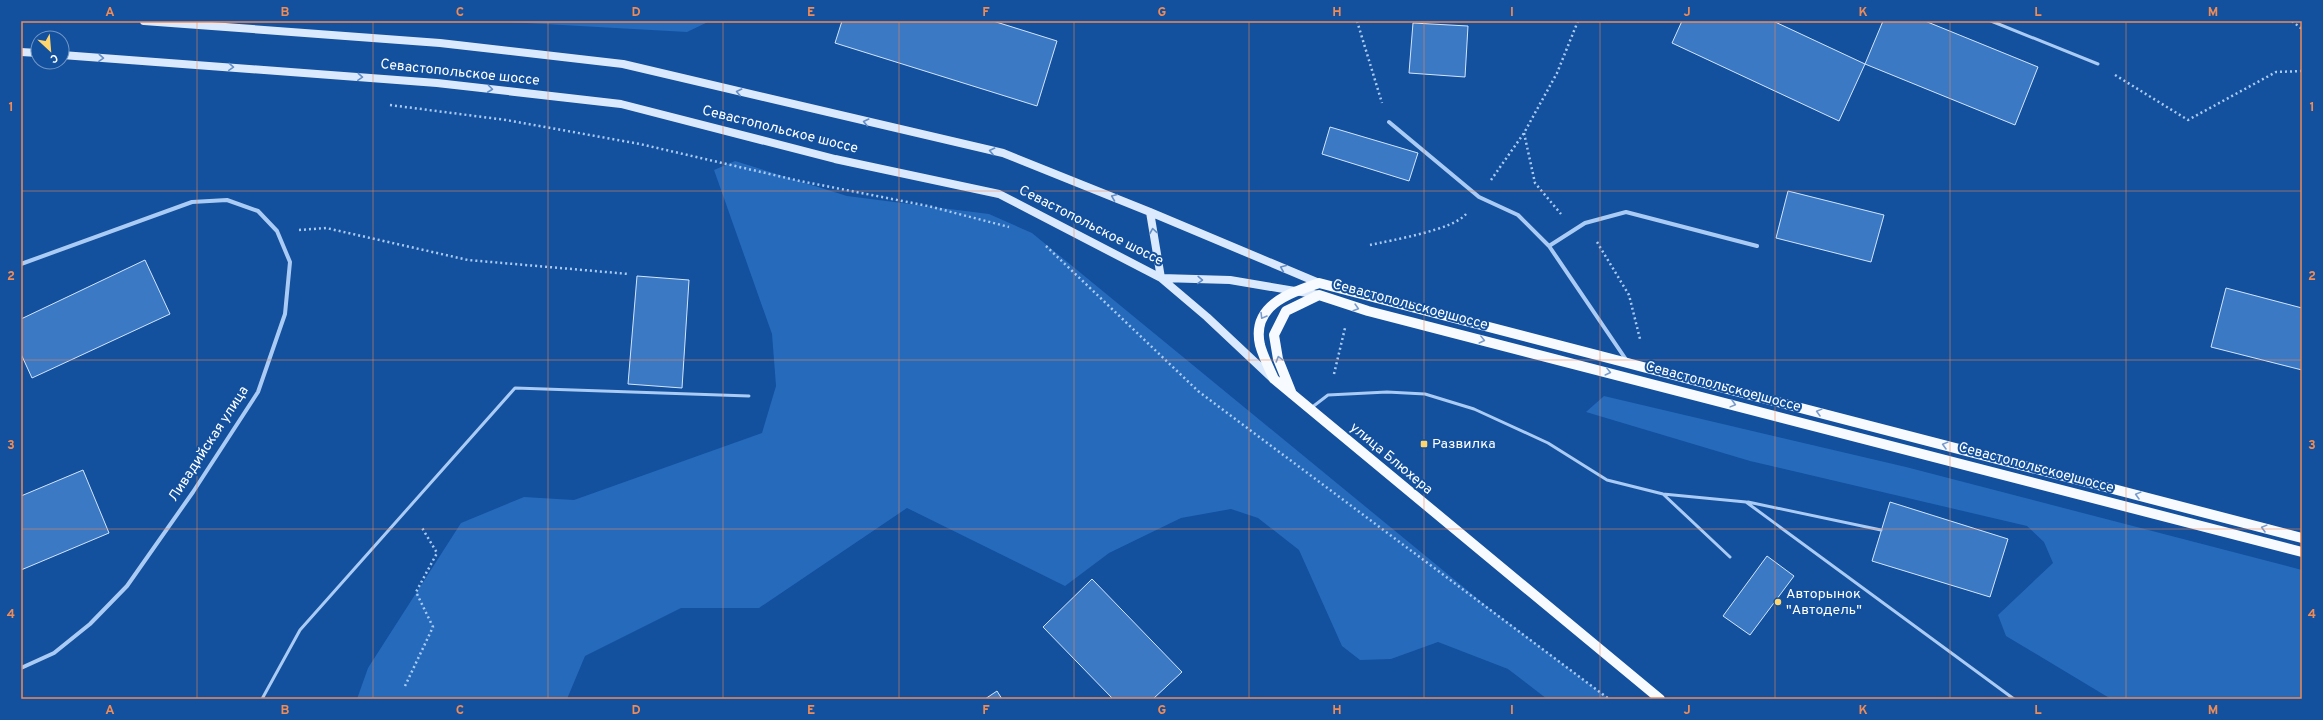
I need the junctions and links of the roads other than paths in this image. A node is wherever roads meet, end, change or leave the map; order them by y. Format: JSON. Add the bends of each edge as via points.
{"nodes":[{"id":1,"x":144,"y":21,"type":"edge"},
{"id":2,"x":1991,"y":21,"type":"edge"},
{"id":3,"x":70,"y":56,"type":"edge"},
{"id":4,"x":2098,"y":64,"type":"road end"},
{"id":5,"x":1388,"y":122,"type":"road end"},
{"id":6,"x":1150,"y":212,"type":"junction"},
{"id":7,"x":1549,"y":246,"type":"junction"},
{"id":8,"x":1757,"y":246,"type":"dead end"},
{"id":9,"x":21,"y":264,"type":"edge"},
{"id":10,"x":1161,"y":278,"type":"junction"},
{"id":11,"x":1319,"y":283,"type":"junction"},
{"id":12,"x":1296,"y":291,"type":"junction"},
{"id":13,"x":1319,"y":295,"type":"junction"},
{"id":14,"x":1628,"y":363,"type":"junction"},
{"id":15,"x":1274,"y":380,"type":"junction"},
{"id":16,"x":1293,"y":395,"type":"junction"},
{"id":17,"x":749,"y":396,"type":"dead end"},
{"id":18,"x":1310,"y":409,"type":"junction"},
{"id":19,"x":1663,"y":494,"type":"junction"},
{"id":20,"x":1746,"y":502,"type":"junction"},
{"id":21,"x":1881,"y":530,"type":"dead end"},
{"id":22,"x":2302,"y":538,"type":"edge"},
{"id":23,"x":2302,"y":552,"type":"edge"},
{"id":24,"x":1730,"y":557,"type":"dead end"},
{"id":25,"x":21,"y":668,"type":"edge"},
{"id":26,"x":262,"y":699,"type":"edge"},
{"id":27,"x":1660,"y":699,"type":"edge"},
{"id":28,"x":2014,"y":699,"type":"edge"}],
"edges":[{"from":6,"to":1,"type":"main road","name":"Севастопольское шоссе","one_way":true,"via":[[1003,153],[623,64],[440,43]]},
{"from":2,"to":4,"type":"lane"},
{"from":3,"to":10,"type":"main road","name":"Севастопольское шоссе","one_way":true,"via":[[437,83],[621,104],[835,159],[999,194]]},
{"from":5,"to":7,"type":"street","via":[[1479,197],[1518,215]]},
{"from":10,"to":6,"type":"main road","one_way":true},
{"from":11,"to":6,"type":"main road","name":"Севастопольское шоссе","one_way":true},
{"from":7,"to":8,"type":"street","via":[[1585,223],[1626,212]]},
{"from":7,"to":14,"type":"street"},
{"from":9,"to":25,"type":"street","name":"Ливадийская улица","via":[[192,202],[227,200],[258,211],[276,231],[290,262],[285,314],[258,392],[193,492],[127,586],[90,624],[54,653]]},
{"from":10,"to":12,"type":"main road","name":"Севастопольское шоссе","one_way":true,"via":[[1230,280]]},
{"from":10,"to":15,"type":"main road","name":"улица Блюхера"},
{"from":11,"to":12,"type":"main road"},
{"from":11,"to":14,"type":"main road","name":"Севастопольское шоссе"},
{"from":12,"to":13,"type":"main road","name":"Севастопольское шоссе"},
{"from":12,"to":15,"type":"main road","one_way":true,"via":[[1288,293],[1269,307],[1260,322],[1260,344]]},
{"from":16,"to":13,"type":"main road","one_way":true,"via":[[1278,359],[1274,335],[1286,311]]},
{"from":13,"to":23,"type":"main road","name":"Севастопольское шоссе","one_way":true,"via":[[1350,306]]},
{"from":22,"to":14,"type":"main road","name":"Севастопольское шоссе","one_way":true},
{"from":15,"to":16,"type":"main road","name":"улица Блюхера"},
{"from":16,"to":18,"type":"main road","name":"улица Блюхера"},
{"from":17,"to":26,"type":"lane","via":[[514,388],[300,630]]},
{"from":18,"to":19,"type":"lane","via":[[1328,395],[1387,392],[1432,397],[1474,409],[1548,443],[1607,480]]},
{"from":18,"to":27,"type":"main road","name":"улица Блюхера"},
{"from":19,"to":20,"type":"lane"},
{"from":19,"to":24,"type":"lane"},
{"from":20,"to":21,"type":"lane"},
{"from":20,"to":28,"type":"lane"}]}
